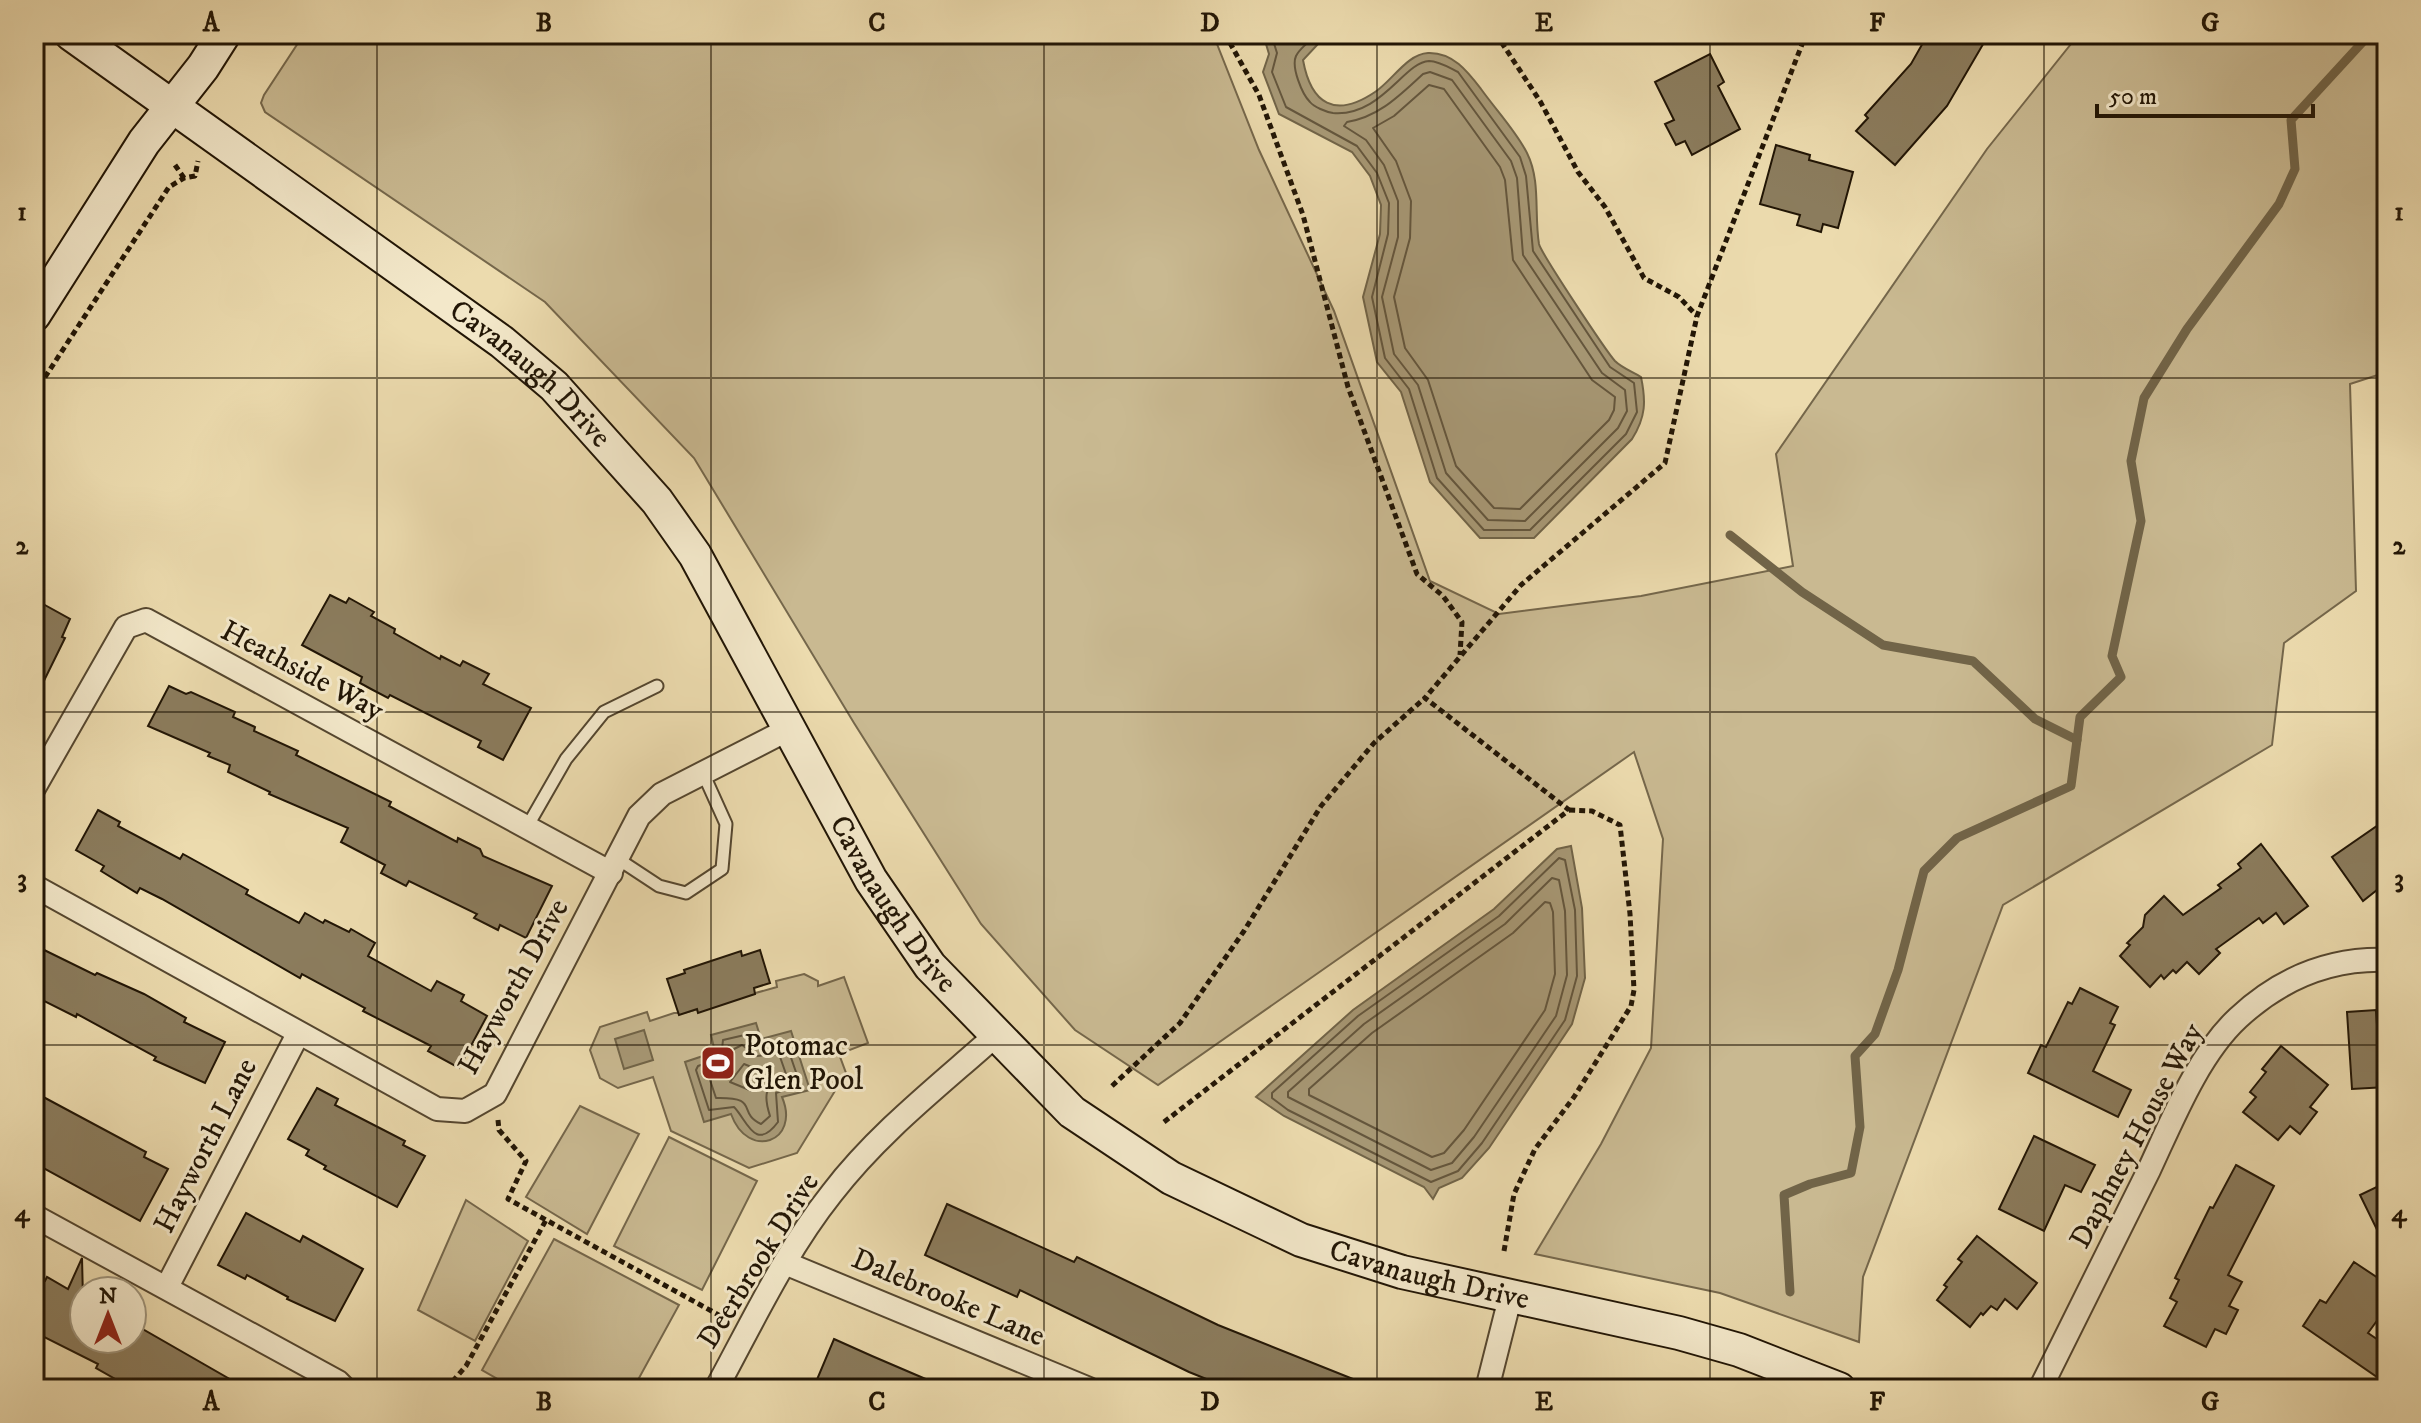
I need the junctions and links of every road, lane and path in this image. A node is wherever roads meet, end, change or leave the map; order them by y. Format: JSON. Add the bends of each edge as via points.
{"nodes":[{"id":1,"x":71,"y":34,"type":"edge"},
{"id":2,"x":224,"y":34,"type":"edge"},
{"id":3,"x":1225,"y":34,"type":"edge"},
{"id":4,"x":1496,"y":34,"type":"edge"},
{"id":5,"x":1806,"y":34,"type":"edge"},
{"id":6,"x":172,"y":106,"type":"junction"},
{"id":7,"x":198,"y":160,"type":"dead end"},
{"id":8,"x":175,"y":165,"type":"dead end"},
{"id":9,"x":184,"y":178,"type":"junction"},
{"id":10,"x":34,"y":315,"type":"edge"},
{"id":11,"x":1697,"y":316,"type":"junction"},
{"id":12,"x":34,"y":394,"type":"edge"},
{"id":13,"x":657,"y":686,"type":"dead end"},
{"id":14,"x":1425,"y":698,"type":"junction"},
{"id":15,"x":789,"y":729,"type":"junction"},
{"id":16,"x":703,"y":773,"type":"junction"},
{"id":17,"x":34,"y":788,"type":"edge"},
{"id":18,"x":1569,"y":810,"type":"junction"},
{"id":19,"x":527,"y":827,"type":"junction"},
{"id":20,"x":614,"y":866,"type":"junction"},
{"id":21,"x":34,"y":886,"type":"edge"},
{"id":22,"x":2387,"y":960,"type":"edge"},
{"id":23,"x":298,"y":1034,"type":"junction"},
{"id":24,"x":996,"y":1035,"type":"junction"},
{"id":25,"x":1112,"y":1086,"type":"dead end"},
{"id":26,"x":495,"y":1094,"type":"junction"},
{"id":27,"x":1164,"y":1122,"type":"dead end"},
{"id":28,"x":34,"y":1216,"type":"edge"},
{"id":29,"x":546,"y":1220,"type":"junction"},
{"id":30,"x":1504,"y":1251,"type":"dead end"},
{"id":31,"x":785,"y":1263,"type":"junction"},
{"id":32,"x":167,"y":1287,"type":"junction"},
{"id":33,"x":1510,"y":1298,"type":"junction"},
{"id":34,"x":748,"y":1331,"type":"junction"},
{"id":35,"x":345,"y":1389,"type":"edge"},
{"id":36,"x":446,"y":1389,"type":"edge"},
{"id":37,"x":716,"y":1389,"type":"edge"},
{"id":38,"x":1089,"y":1389,"type":"edge"},
{"id":39,"x":1487,"y":1389,"type":"edge"},
{"id":40,"x":1839,"y":1389,"type":"edge"},
{"id":41,"x":2040,"y":1389,"type":"edge"}],
"edges":[{"from":1,"to":6,"type":"street","name":"Cavanaugh Drive"},
{"from":2,"to":6,"type":"street"},
{"from":3,"to":14,"type":"path","via":[[1259,95],[1303,215],[1348,387],[1417,574],[1462,622],[1461,653]]},
{"from":4,"to":11,"type":"path","via":[[1644,278],[1679,297]]},
{"from":5,"to":11,"type":"path"},
{"from":6,"to":10,"type":"street"},
{"from":6,"to":15,"type":"street","name":"Cavanaugh Drive","via":[[502,342],[554,386],[657,501],[695,555]]},
{"from":7,"to":9,"type":"path","via":[[195,176]]},
{"from":8,"to":9,"type":"path"},
{"from":9,"to":12,"type":"path","via":[[169,187]]},
{"from":11,"to":14,"type":"path","via":[[1665,463],[1521,585]]},
{"from":13,"to":19,"type":"lane","via":[[604,712],[566,759]]},
{"from":14,"to":18,"type":"path"},
{"from":14,"to":25,"type":"path","via":[[1374,743],[1321,806],[1180,1023]]},
{"from":15,"to":16,"type":"street","name":"Hayworth Drive"},
{"from":15,"to":24,"type":"street","name":"Cavanaugh Drive","via":[[871,880],[930,966]]},
{"from":16,"to":20,"type":"street","name":"Hayworth Drive","via":[[662,794],[639,816]]},
{"from":16,"to":20,"type":"lane","via":[[726,824],[722,869],[686,893]]},
{"from":17,"to":19,"type":"street","name":"Heathside Way","via":[[126,627],[146,620]]},
{"from":18,"to":27,"type":"path"},
{"from":18,"to":30,"type":"path","via":[[1592,811],[1620,825],[1634,990],[1622,1022],[1535,1149],[1514,1194]]},
{"from":19,"to":20,"type":"street","name":"Heathside Way"},
{"from":20,"to":26,"type":"street","name":"Hayworth Drive"},
{"from":21,"to":23,"type":"street","name":"Hayworth Drive"},
{"from":22,"to":41,"type":"street","name":"Daphney House Way","via":[[2320,967],[2278,985],[2237,1019],[2211,1050]]},
{"from":23,"to":26,"type":"street","name":"Hayworth Drive","via":[[437,1109],[465,1111]]},
{"from":23,"to":32,"type":"street","name":"Hayworth Lane"},
{"from":24,"to":31,"type":"street","name":"Deerbrook Drive","via":[[882,1137],[832,1192]]},
{"from":24,"to":33,"type":"street","name":"Cavanaugh Drive","via":[[1072,1112],[1171,1178],[1301,1240]]},
{"from":26,"to":29,"type":"path","via":[[499,1130],[526,1161],[508,1199]]},
{"from":28,"to":32,"type":"street"},
{"from":29,"to":34,"type":"path"},
{"from":29,"to":36,"type":"path","via":[[466,1366]]},
{"from":31,"to":34,"type":"street","name":"Deerbrook Drive"},
{"from":31,"to":38,"type":"street","name":"Dalebrooke Lane"},
{"from":32,"to":35,"type":"street"},
{"from":33,"to":39,"type":"street"},
{"from":33,"to":40,"type":"street","name":"Cavanaugh Drive","via":[[1679,1333]]},
{"from":34,"to":37,"type":"street","name":"Deerbrook Drive"}]}
